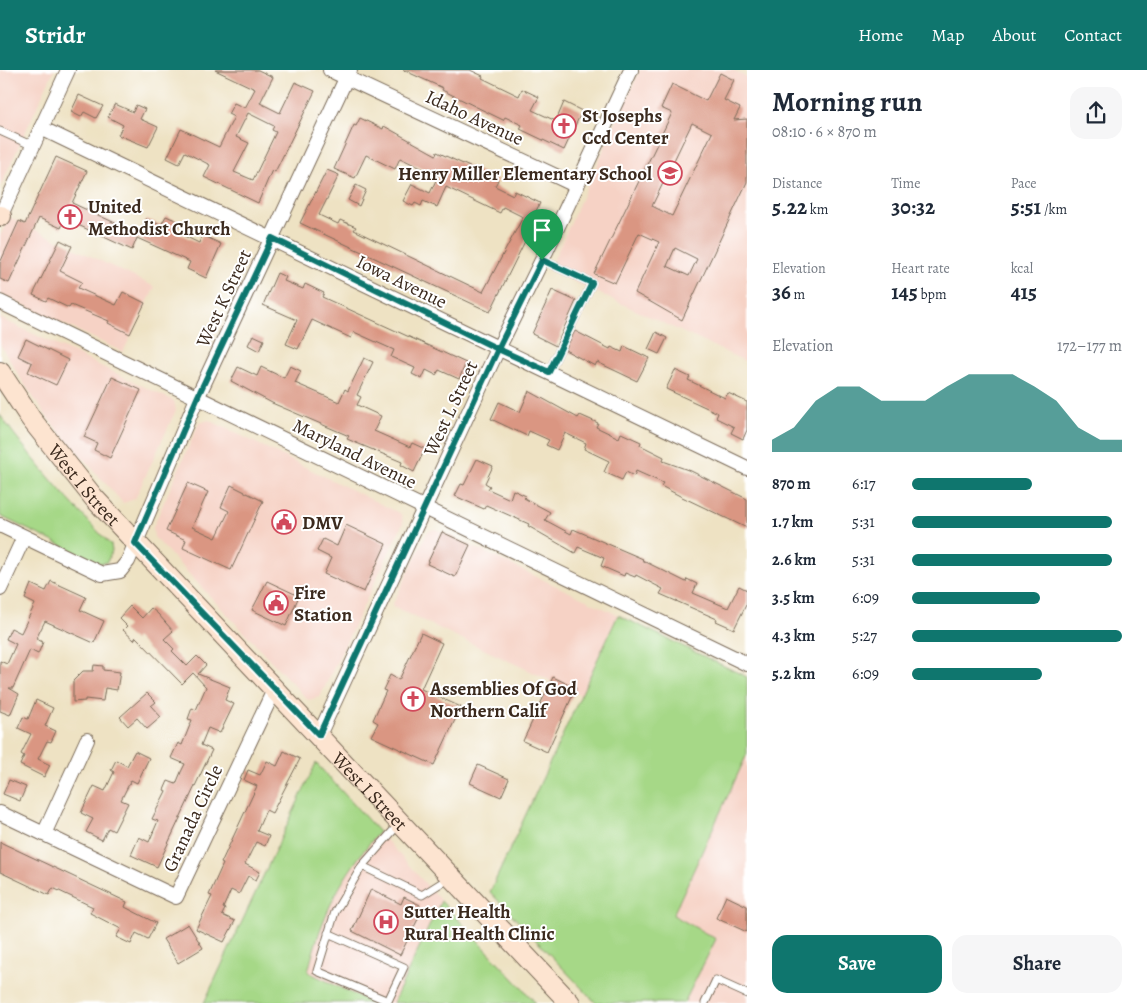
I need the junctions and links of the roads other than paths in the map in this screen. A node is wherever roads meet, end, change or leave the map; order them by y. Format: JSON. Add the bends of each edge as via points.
{"nodes":[{"id":1,"x":68,"y":70,"type":"edge"},
{"id":2,"x":330,"y":70,"type":"edge"},
{"id":3,"x":631,"y":70,"type":"edge"},
{"id":4,"x":348,"y":74,"type":"edge"},
{"id":5,"x":41,"y":128,"type":"junction"},
{"id":6,"x":0,"y":130,"type":"edge"},
{"id":7,"x":33,"y":146,"type":"junction"},
{"id":8,"x":577,"y":186,"type":"junction"},
{"id":9,"x":0,"y":216,"type":"edge"},
{"id":10,"x":272,"y":238,"type":"junction"},
{"id":11,"x":542,"y":260,"type":"junction"},
{"id":12,"x":0,"y":302,"type":"edge"},
{"id":13,"x":498,"y":349,"type":"junction"},
{"id":14,"x":0,"y":372,"type":"edge"},
{"id":15,"x":549,"y":372,"type":"junction"},
{"id":16,"x":198,"y":396,"type":"junction"},
{"id":17,"x":747,"y":468,"type":"edge"},
{"id":18,"x":424,"y":508,"type":"junction"},
{"id":19,"x":0,"y":525,"type":"edge"},
{"id":20,"x":24,"y":536,"type":"junction"},
{"id":21,"x":135,"y":543,"type":"junction"},
{"id":22,"x":0,"y":589,"type":"edge"},
{"id":23,"x":747,"y":664,"type":"edge"},
{"id":24,"x":275,"y":688,"type":"junction"},
{"id":25,"x":319,"y":735,"type":"junction"},
{"id":26,"x":87,"y":740,"type":"dead end"},
{"id":27,"x":0,"y":813,"type":"edge"},
{"id":28,"x":401,"y":822,"type":"junction"},
{"id":29,"x":44,"y":834,"type":"junction"},
{"id":30,"x":362,"y":866,"type":"junction"},
{"id":31,"x":451,"y":877,"type":"junction"},
{"id":32,"x":328,"y":933,"type":"junction"},
{"id":33,"x":747,"y":994,"type":"edge"},
{"id":34,"x":570,"y":1003,"type":"edge"},
{"id":35,"x":705,"y":1003,"type":"edge"}],
"edges":[{"from":1,"to":5,"type":"street"},
{"from":2,"to":4,"type":"street","name":"Idaho Avenue"},
{"from":3,"to":8,"type":"street","name":"West L Street"},
{"from":4,"to":8,"type":"street","name":"Idaho Avenue"},
{"from":4,"to":10,"type":"street","name":"West K Street"},
{"from":5,"to":7,"type":"street"},
{"from":5,"to":10,"type":"street","name":"Iowa Avenue"},
{"from":6,"to":7,"type":"lane"},
{"from":7,"to":9,"type":"street"},
{"from":8,"to":11,"type":"street","name":"West L Street"},
{"from":10,"to":13,"type":"street","name":"Iowa Avenue"},
{"from":10,"to":16,"type":"street","name":"West K Street"},
{"from":11,"to":13,"type":"street","name":"West L Street"},
{"from":11,"to":15,"type":"lane","via":[[592,283]]},
{"from":12,"to":16,"type":"street","name":"Maryland Avenue"},
{"from":13,"to":15,"type":"street","name":"Iowa Avenue"},
{"from":13,"to":18,"type":"street","name":"West L Street"},
{"from":14,"to":21,"type":"street","name":"West I Street","via":[[68,468]]},
{"from":15,"to":17,"type":"street","name":"Iowa Avenue"},
{"from":16,"to":18,"type":"street","name":"Maryland Avenue"},
{"from":16,"to":21,"type":"street","name":"West K Street"},
{"from":18,"to":23,"type":"street","name":"Maryland Avenue"},
{"from":18,"to":25,"type":"street","name":"West L Street"},
{"from":19,"to":20,"type":"street","name":"West K Street"},
{"from":20,"to":21,"type":"street","name":"West K Street","via":[[102,574],[120,570],[128,561]]},
{"from":20,"to":22,"type":"street"},
{"from":21,"to":24,"type":"street","name":"West I Street"},
{"from":24,"to":25,"type":"street","name":"West I Street"},
{"from":24,"to":29,"type":"street","name":"Granada Circle","via":[[176,897]]},
{"from":25,"to":28,"type":"street","name":"West I Street"},
{"from":26,"to":29,"type":"street"},
{"from":27,"to":29,"type":"street","name":"Granada Circle"},
{"from":28,"to":30,"type":"lane"},
{"from":28,"to":31,"type":"street","name":"West I Street"},
{"from":30,"to":31,"type":"lane","via":[[422,895]]},
{"from":30,"to":32,"type":"lane","via":[[335,912]]},
{"from":31,"to":34,"type":"street","name":"West I Street"},
{"from":32,"to":32,"type":"lane","via":[[317,971],[388,1001],[404,967]]},
{"from":33,"to":35,"type":"lane","via":[[716,980]]}]}
